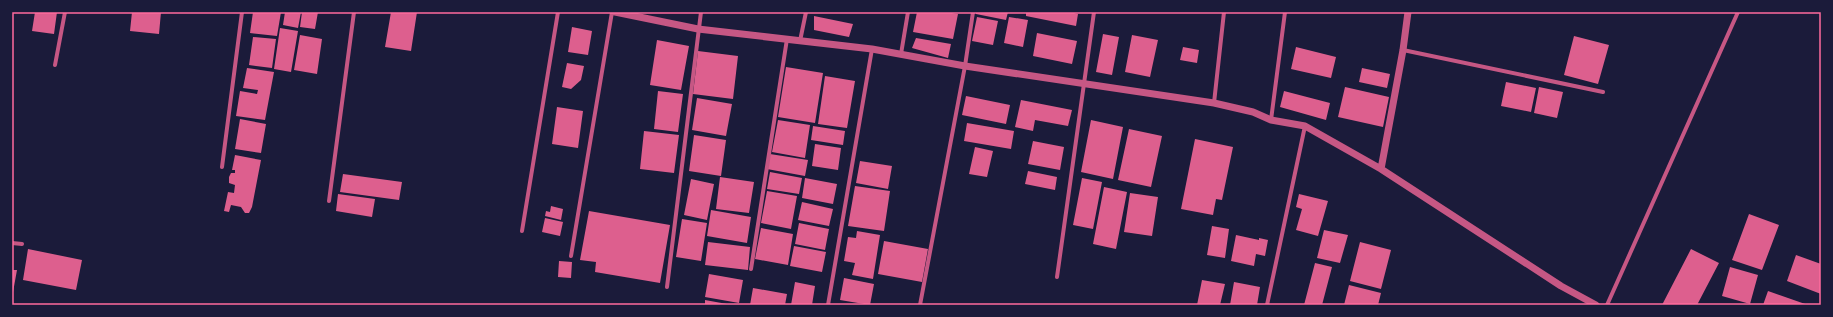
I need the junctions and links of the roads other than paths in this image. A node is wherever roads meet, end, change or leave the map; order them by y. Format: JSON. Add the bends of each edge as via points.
{"nodes":[{"id":1,"x":64,"y":12,"type":"edge"},
{"id":2,"x":242,"y":12,"type":"edge"},
{"id":3,"x":354,"y":12,"type":"edge"},
{"id":4,"x":558,"y":12,"type":"edge"},
{"id":5,"x":612,"y":12,"type":"edge"},
{"id":6,"x":615,"y":12,"type":"edge"},
{"id":7,"x":701,"y":12,"type":"edge"},
{"id":8,"x":806,"y":12,"type":"edge"},
{"id":9,"x":908,"y":12,"type":"edge"},
{"id":10,"x":973,"y":12,"type":"edge"},
{"id":11,"x":1094,"y":12,"type":"edge"},
{"id":12,"x":1224,"y":12,"type":"edge"},
{"id":13,"x":1286,"y":12,"type":"edge"},
{"id":14,"x":1408,"y":12,"type":"edge"},
{"id":15,"x":1738,"y":12,"type":"edge"},
{"id":16,"x":698,"y":29,"type":"junction"},
{"id":17,"x":786,"y":39,"type":"junction"},
{"id":18,"x":800,"y":41,"type":"junction"},
{"id":19,"x":872,"y":49,"type":"junction"},
{"id":20,"x":1403,"y":50,"type":"junction"},
{"id":21,"x":901,"y":54,"type":"junction"},
{"id":22,"x":55,"y":65,"type":"dead end"},
{"id":23,"x":964,"y":66,"type":"junction"},
{"id":24,"x":1084,"y":85,"type":"junction"},
{"id":25,"x":1603,"y":92,"type":"dead end"},
{"id":26,"x":1214,"y":103,"type":"junction"},
{"id":27,"x":1271,"y":120,"type":"junction"},
{"id":28,"x":1305,"y":126,"type":"junction"},
{"id":29,"x":222,"y":166,"type":"dead end"},
{"id":30,"x":1381,"y":169,"type":"junction"},
{"id":31,"x":329,"y":201,"type":"dead end"},
{"id":32,"x":522,"y":231,"type":"dead end"},
{"id":33,"x":12,"y":242,"type":"edge"},
{"id":34,"x":22,"y":244,"type":"dead end"},
{"id":35,"x":571,"y":256,"type":"dead end"},
{"id":36,"x":751,"y":269,"type":"dead end"},
{"id":37,"x":1057,"y":277,"type":"dead end"},
{"id":38,"x":667,"y":287,"type":"dead end"},
{"id":39,"x":828,"y":305,"type":"edge"},
{"id":40,"x":920,"y":305,"type":"edge"},
{"id":41,"x":1268,"y":305,"type":"edge"},
{"id":42,"x":1596,"y":305,"type":"edge"},
{"id":43,"x":1608,"y":305,"type":"edge"}],
"edges":[{"from":1,"to":22,"type":"street"},
{"from":2,"to":29,"type":"street"},
{"from":3,"to":31,"type":"street"},
{"from":4,"to":32,"type":"street"},
{"from":5,"to":35,"type":"street"},
{"from":6,"to":16,"type":"street"},
{"from":7,"to":16,"type":"street"},
{"from":8,"to":18,"type":"street"},
{"from":9,"to":21,"type":"street"},
{"from":10,"to":23,"type":"street"},
{"from":11,"to":24,"type":"street"},
{"from":12,"to":26,"type":"street"},
{"from":13,"to":27,"type":"street"},
{"from":14,"to":20,"type":"street"},
{"from":15,"to":43,"type":"street"},
{"from":16,"to":17,"type":"street"},
{"from":16,"to":38,"type":"street"},
{"from":17,"to":18,"type":"street"},
{"from":17,"to":36,"type":"street"},
{"from":18,"to":19,"type":"street"},
{"from":19,"to":21,"type":"street"},
{"from":19,"to":39,"type":"street"},
{"from":20,"to":25,"type":"street"},
{"from":20,"to":30,"type":"street"},
{"from":21,"to":23,"type":"street"},
{"from":23,"to":24,"type":"street"},
{"from":23,"to":40,"type":"street"},
{"from":24,"to":26,"type":"street"},
{"from":24,"to":37,"type":"street"},
{"from":26,"to":27,"type":"street","via":[[1253,112]]},
{"from":27,"to":28,"type":"street"},
{"from":28,"to":30,"type":"street"},
{"from":28,"to":41,"type":"street"},
{"from":30,"to":42,"type":"street","via":[[1561,286]]},
{"from":33,"to":34,"type":"street"}]}
